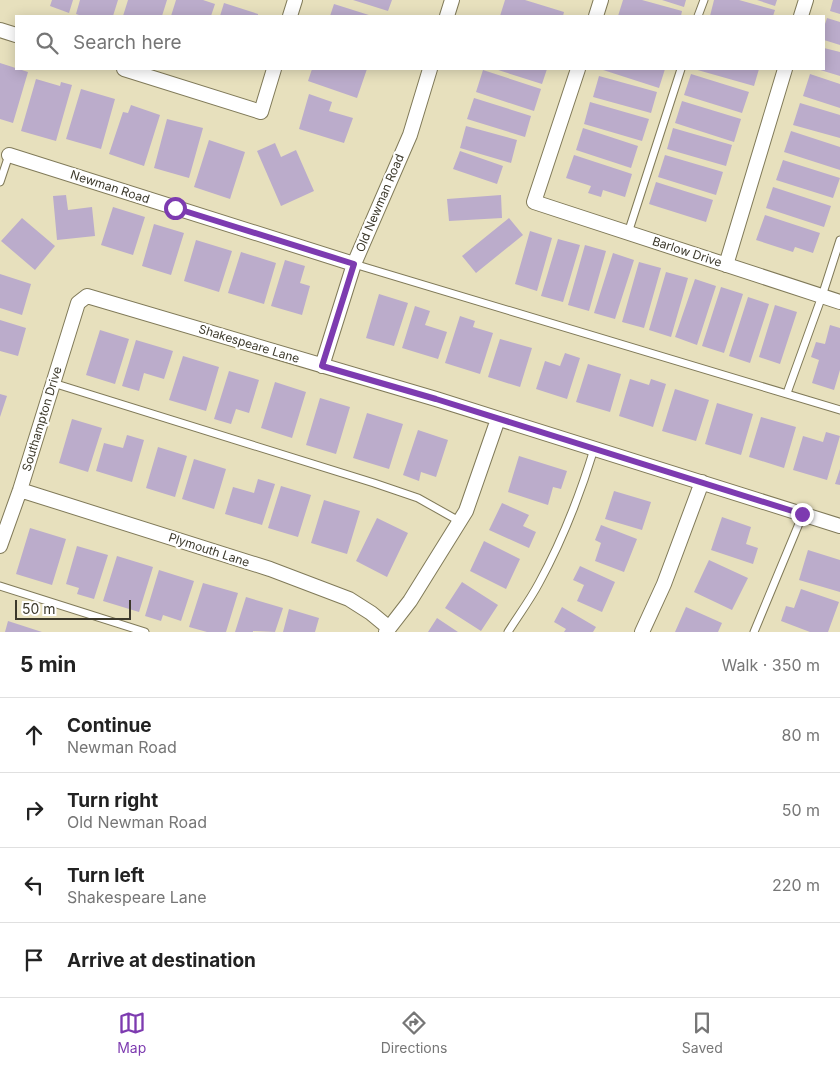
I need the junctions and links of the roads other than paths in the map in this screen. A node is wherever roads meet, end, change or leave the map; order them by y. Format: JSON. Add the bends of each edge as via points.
{"nodes":[{"id":1,"x":295,"y":0,"type":"edge"},
{"id":2,"x":452,"y":0,"type":"edge"},
{"id":3,"x":601,"y":0,"type":"edge"},
{"id":4,"x":704,"y":0,"type":"edge"},
{"id":5,"x":806,"y":0,"type":"edge"},
{"id":6,"x":290,"y":15,"type":"edge"},
{"id":7,"x":447,"y":15,"type":"edge"},
{"id":8,"x":596,"y":15,"type":"edge"},
{"id":9,"x":698,"y":15,"type":"edge"},
{"id":10,"x":801,"y":15,"type":"edge"},
{"id":11,"x":0,"y":30,"type":"edge"},
{"id":12,"x":15,"y":35,"type":"edge"},
{"id":13,"x":127,"y":70,"type":"edge"},
{"id":14,"x":274,"y":70,"type":"edge"},
{"id":15,"x":430,"y":70,"type":"edge"},
{"id":16,"x":578,"y":70,"type":"edge"},
{"id":17,"x":682,"y":70,"type":"edge"},
{"id":18,"x":785,"y":70,"type":"edge"},
{"id":19,"x":9,"y":155,"type":"joint"},
{"id":20,"x":0,"y":182,"type":"edge"},
{"id":21,"x":628,"y":233,"type":"junction"},
{"id":22,"x":840,"y":240,"type":"edge"},
{"id":23,"x":354,"y":264,"type":"junction"},
{"id":24,"x":726,"y":265,"type":"junction"},
{"id":25,"x":87,"y":296,"type":"joint"},
{"id":26,"x":822,"y":296,"type":"junction"},
{"id":27,"x":840,"y":302,"type":"edge"},
{"id":28,"x":322,"y":366,"type":"junction"},
{"id":29,"x":53,"y":383,"type":"junction"},
{"id":30,"x":787,"y":393,"type":"junction"},
{"id":31,"x":840,"y":410,"type":"edge"},
{"id":32,"x":498,"y":419,"type":"junction"},
{"id":33,"x":594,"y":448,"type":"junction"},
{"id":34,"x":702,"y":482,"type":"junction"},
{"id":35,"x":20,"y":490,"type":"junction"},
{"id":36,"x":802,"y":514,"type":"junction"},
{"id":37,"x":459,"y":521,"type":"junction"},
{"id":38,"x":840,"y":526,"type":"edge"},
{"id":39,"x":0,"y":546,"type":"edge"},
{"id":40,"x":0,"y":586,"type":"edge"},
{"id":41,"x":388,"y":630,"type":"edge"},
{"id":42,"x":145,"y":632,"type":"edge"},
{"id":43,"x":508,"y":632,"type":"edge"},
{"id":44,"x":642,"y":632,"type":"edge"},
{"id":45,"x":754,"y":632,"type":"edge"}],
"edges":[{"from":1,"to":6,"type":"street"},
{"from":2,"to":7,"type":"street"},
{"from":3,"to":8,"type":"street"},
{"from":4,"to":9,"type":"lane"},
{"from":5,"to":10,"type":"street"},
{"from":11,"to":12,"type":"street"},
{"from":13,"to":14,"type":"street","via":[[262,112]]},
{"from":15,"to":23,"type":"street","name":"Old Newman Road","via":[[410,135]]},
{"from":16,"to":21,"type":"street","name":"Barlow Drive","via":[[534,202]]},
{"from":17,"to":21,"type":"lane"},
{"from":18,"to":24,"type":"street"},
{"from":19,"to":20,"type":"lane"},
{"from":19,"to":23,"type":"street","name":"Newman Road"},
{"from":21,"to":24,"type":"street","name":"Barlow Drive"},
{"from":22,"to":26,"type":"lane"},
{"from":23,"to":28,"type":"street","name":"Old Newman Road"},
{"from":23,"to":30,"type":"lane"},
{"from":24,"to":26,"type":"street","name":"Barlow Drive"},
{"from":25,"to":28,"type":"street","name":"Shakespeare Lane"},
{"from":25,"to":29,"type":"street","name":"Southampton Drive","via":[[78,302]]},
{"from":26,"to":27,"type":"street","name":"Barlow Drive"},
{"from":26,"to":30,"type":"lane"},
{"from":28,"to":32,"type":"street","name":"Shakespeare Lane"},
{"from":29,"to":35,"type":"street","name":"Southampton Drive"},
{"from":29,"to":37,"type":"lane","via":[[374,483],[418,498]]},
{"from":30,"to":31,"type":"lane"},
{"from":32,"to":33,"type":"street","name":"Shakespeare Lane"},
{"from":32,"to":37,"type":"street","via":[[466,510]]},
{"from":33,"to":34,"type":"street","name":"Shakespeare Lane"},
{"from":33,"to":43,"type":"lane","via":[[581,491],[563,533],[539,583]]},
{"from":34,"to":36,"type":"street","name":"Shakespeare Lane"},
{"from":34,"to":44,"type":"street","via":[[664,584]]},
{"from":35,"to":39,"type":"street","name":"Southampton Drive"},
{"from":35,"to":41,"type":"street","name":"Plymouth Lane","via":[[279,572],[349,599],[371,613]]},
{"from":36,"to":38,"type":"street","name":"Shakespeare Lane"},
{"from":36,"to":45,"type":"lane"},
{"from":37,"to":41,"type":"street","via":[[410,601]]},
{"from":40,"to":42,"type":"lane"}]}
